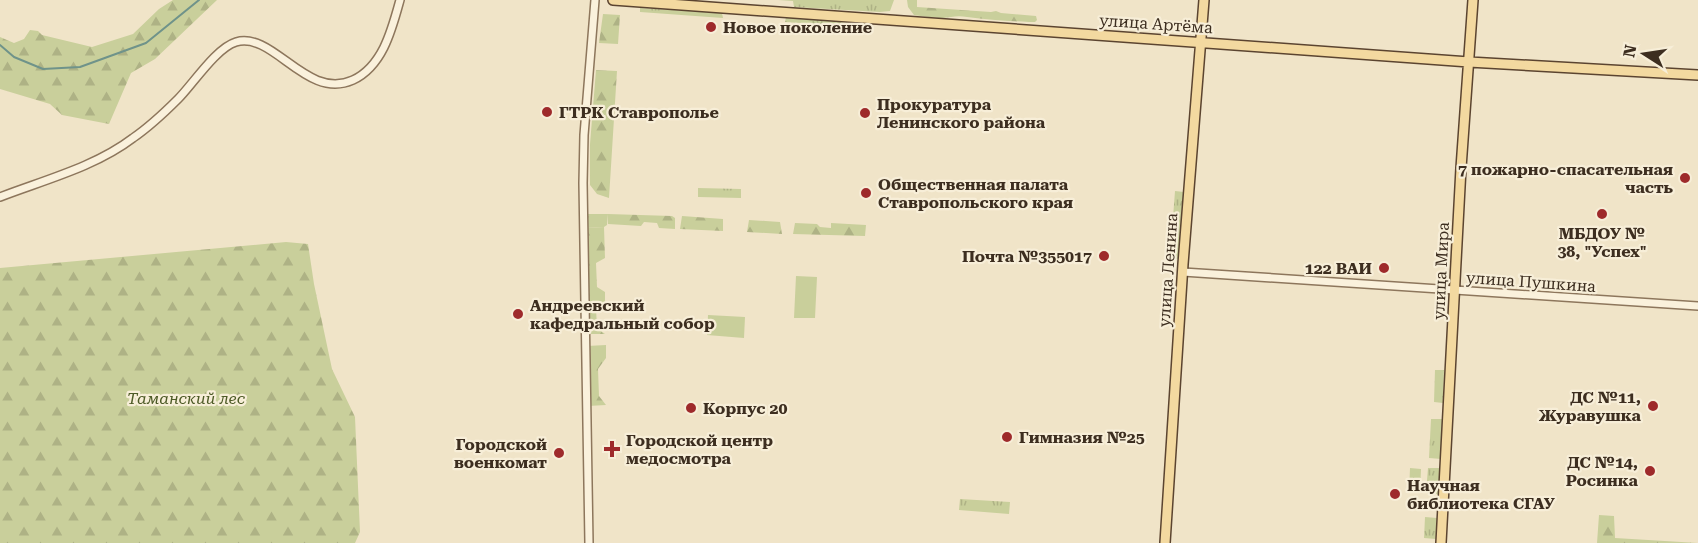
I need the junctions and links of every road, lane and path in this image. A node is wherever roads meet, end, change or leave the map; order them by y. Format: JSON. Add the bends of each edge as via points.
{"nodes":[{"id":1,"x":400,"y":0,"type":"edge"},
{"id":2,"x":595,"y":0,"type":"edge"},
{"id":3,"x":613,"y":0,"type":"edge"},
{"id":4,"x":1204,"y":0,"type":"edge"},
{"id":5,"x":1473,"y":0,"type":"edge"},
{"id":6,"x":1200,"y":42,"type":"junction"},
{"id":7,"x":1469,"y":62,"type":"junction"},
{"id":8,"x":1698,"y":75,"type":"edge"},
{"id":9,"x":0,"y":197,"type":"edge"},
{"id":10,"x":1183,"y":272,"type":"junction"},
{"id":11,"x":1455,"y":291,"type":"junction"},
{"id":12,"x":1698,"y":306,"type":"edge"},
{"id":13,"x":589,"y":543,"type":"edge"},
{"id":14,"x":1165,"y":543,"type":"edge"},
{"id":15,"x":1441,"y":543,"type":"edge"}],
"edges":[{"from":1,"to":9,"type":"street","via":[[384,47],[360,76],[339,84],[321,81],[263,47],[237,42],[221,52],[154,122],[117,150]]},
{"from":2,"to":13,"type":"street","via":[[584,165]]},
{"from":3,"to":6,"type":"main road","name":"улица Артёма"},
{"from":4,"to":6,"type":"main road","name":"улица Ленина"},
{"from":5,"to":7,"type":"main road","name":"улица Мира"},
{"from":6,"to":7,"type":"main road","name":"улица Артёма"},
{"from":6,"to":10,"type":"main road","name":"улица Ленина"},
{"from":7,"to":8,"type":"main road","name":"улица Артёма"},
{"from":7,"to":11,"type":"main road","name":"улица Мира"},
{"from":10,"to":11,"type":"street","name":"улица Пушкина"},
{"from":10,"to":14,"type":"main road","name":"улица Ленина"},
{"from":11,"to":12,"type":"street","name":"улица Пушкина"},
{"from":11,"to":15,"type":"main road","name":"улица Мира"}]}
